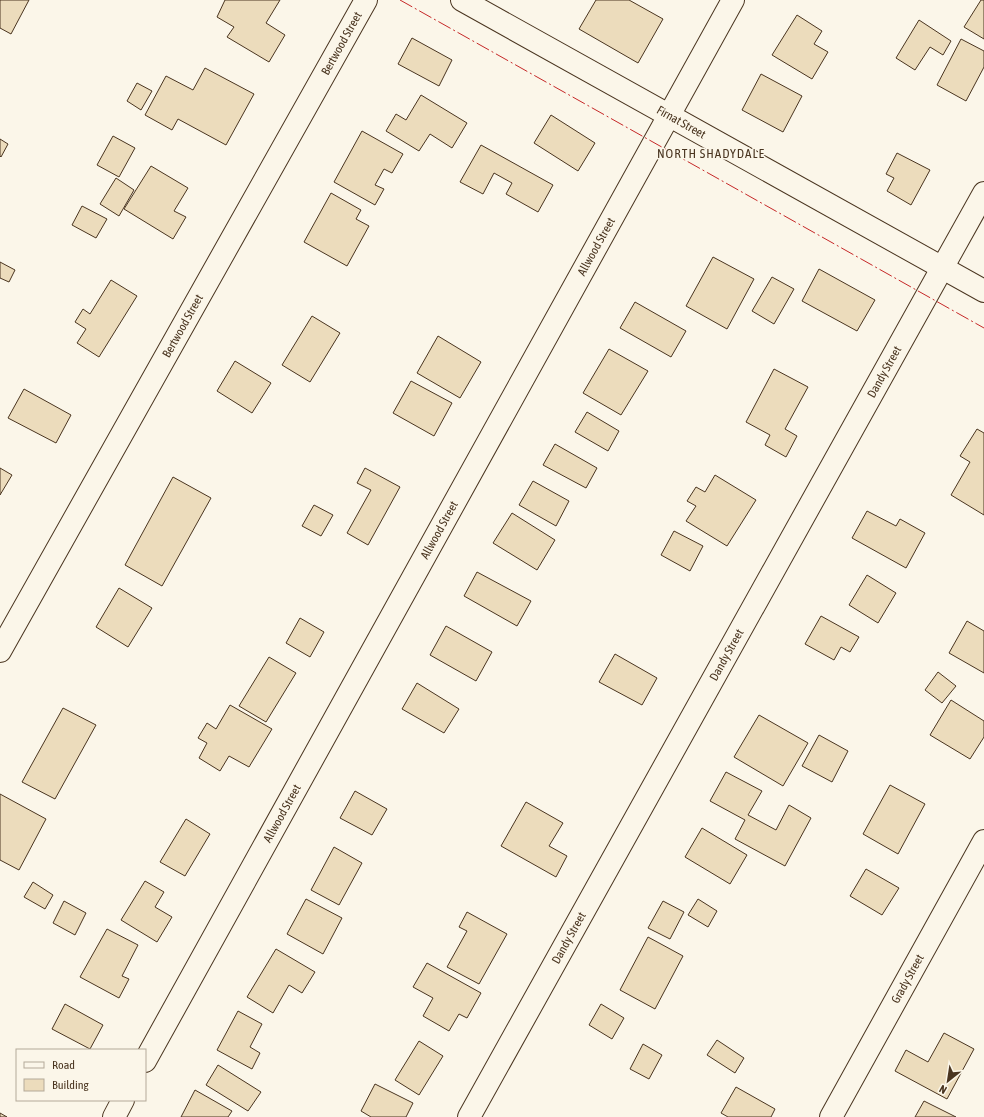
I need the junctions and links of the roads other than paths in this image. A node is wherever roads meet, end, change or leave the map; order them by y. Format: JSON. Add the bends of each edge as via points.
{"nodes":[{"id":1,"x":366,"y":0,"type":"edge"},
{"id":2,"x":462,"y":0,"type":"edge"},
{"id":3,"x":733,"y":0,"type":"edge"},
{"id":4,"x":669,"y":115,"type":"junction"},
{"id":5,"x":984,"y":193,"type":"edge"},
{"id":6,"x":942,"y":268,"type":"junction"},
{"id":7,"x":984,"y":292,"type":"edge"},
{"id":8,"x":0,"y":651,"type":"edge"},
{"id":9,"x":984,"y":841,"type":"edge"},
{"id":10,"x":146,"y":1059,"type":"edge"},
{"id":11,"x":122,"y":1101,"type":"edge"},
{"id":12,"x":114,"y":1117,"type":"edge"},
{"id":13,"x":469,"y":1117,"type":"edge"},
{"id":14,"x":831,"y":1117,"type":"edge"}],
"edges":[{"from":1,"to":8,"type":"street","name":"Bertwood Street"},
{"from":2,"to":4,"type":"street","name":"Firnat Street"},
{"from":3,"to":4,"type":"street","name":"Allwood Street"},
{"from":4,"to":6,"type":"street","name":"Firnat Street"},
{"from":4,"to":10,"type":"street","name":"Allwood Street"},
{"from":5,"to":6,"type":"street","name":"Dandy Street"},
{"from":6,"to":7,"type":"street","name":"Firnat Street"},
{"from":6,"to":13,"type":"street","name":"Dandy Street"},
{"from":9,"to":14,"type":"street","name":"Grady Street"},
{"from":11,"to":12,"type":"street"}]}
